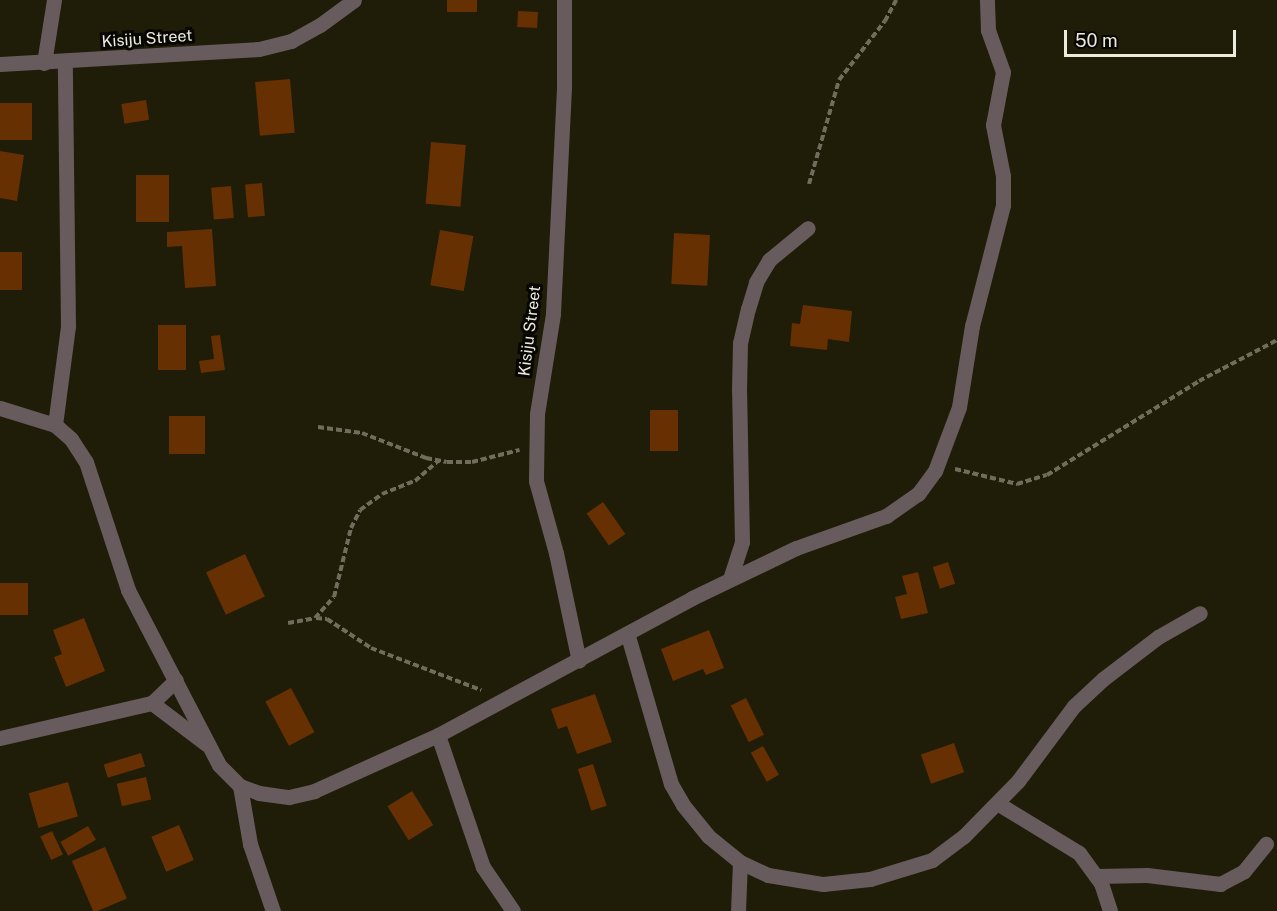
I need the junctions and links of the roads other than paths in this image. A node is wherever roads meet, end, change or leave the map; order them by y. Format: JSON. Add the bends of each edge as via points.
{"nodes":[{"id":1,"x":54,"y":0,"type":"edge"},
{"id":2,"x":354,"y":0,"type":"edge"},
{"id":3,"x":564,"y":0,"type":"edge"},
{"id":4,"x":987,"y":0,"type":"edge"},
{"id":5,"x":64,"y":62,"type":"junction"},
{"id":6,"x":44,"y":63,"type":"junction"},
{"id":7,"x":0,"y":64,"type":"edge"},
{"id":8,"x":808,"y":228,"type":"dead end"},
{"id":9,"x":0,"y":408,"type":"edge"},
{"id":10,"x":55,"y":425,"type":"junction"},
{"id":11,"x":730,"y":579,"type":"junction"},
{"id":12,"x":1200,"y":613,"type":"dead end"},
{"id":13,"x":628,"y":636,"type":"junction"},
{"id":14,"x":579,"y":661,"type":"junction"},
{"id":15,"x":176,"y":680,"type":"junction"},
{"id":16,"x":152,"y":703,"type":"junction"},
{"id":17,"x":438,"y":735,"type":"junction"},
{"id":18,"x":0,"y":738,"type":"edge"},
{"id":19,"x":208,"y":746,"type":"junction"},
{"id":20,"x":240,"y":786,"type":"junction"},
{"id":21,"x":997,"y":803,"type":"junction"},
{"id":22,"x":1266,"y":844,"type":"dead end"},
{"id":23,"x":740,"y":862,"type":"junction"},
{"id":24,"x":1096,"y":876,"type":"junction"},
{"id":25,"x":273,"y":911,"type":"edge"},
{"id":26,"x":513,"y":911,"type":"edge"},
{"id":27,"x":738,"y":911,"type":"edge"},
{"id":28,"x":1110,"y":911,"type":"edge"}],
"edges":[{"from":1,"to":6,"type":"street"},
{"from":2,"to":5,"type":"street","name":"Kisiju Street","via":[[320,26],[291,41],[259,49]]},
{"from":3,"to":14,"type":"street","name":"Kisiju Street","via":[[564,88],[553,314],[536,443],[536,482]]},
{"from":4,"to":11,"type":"street","via":[[988,30],[1004,72],[993,125],[1003,176],[1003,205],[972,326],[959,407],[939,463],[918,494],[886,516],[796,548]]},
{"from":5,"to":6,"type":"street","name":"Kisiju Street"},
{"from":5,"to":10,"type":"street","via":[[68,326]]},
{"from":6,"to":7,"type":"street","name":"Kisiju Street"},
{"from":8,"to":11,"type":"street","via":[[769,260],[756,282],[740,344],[744,517],[741,550]]},
{"from":9,"to":10,"type":"street"},
{"from":10,"to":15,"type":"street","via":[[71,439],[86,462],[128,590]]},
{"from":11,"to":13,"type":"street"},
{"from":12,"to":21,"type":"street","via":[[1130,657],[1082,700]]},
{"from":13,"to":14,"type":"street"},
{"from":13,"to":23,"type":"street","via":[[671,784],[708,836]]},
{"from":14,"to":17,"type":"street"},
{"from":15,"to":16,"type":"street"},
{"from":15,"to":19,"type":"street"},
{"from":16,"to":18,"type":"street"},
{"from":16,"to":19,"type":"street"},
{"from":17,"to":20,"type":"street","via":[[314,791],[290,797]]},
{"from":17,"to":26,"type":"street","via":[[483,867]]},
{"from":19,"to":20,"type":"street","via":[[219,765]]},
{"from":20,"to":25,"type":"street","via":[[250,844]]},
{"from":21,"to":23,"type":"street","via":[[932,861],[870,879],[800,883],[768,875]]},
{"from":21,"to":24,"type":"street","via":[[1079,853]]},
{"from":22,"to":24,"type":"street","via":[[1244,871],[1220,884],[1147,875]]},
{"from":23,"to":27,"type":"street"},
{"from":24,"to":28,"type":"street"}]}
